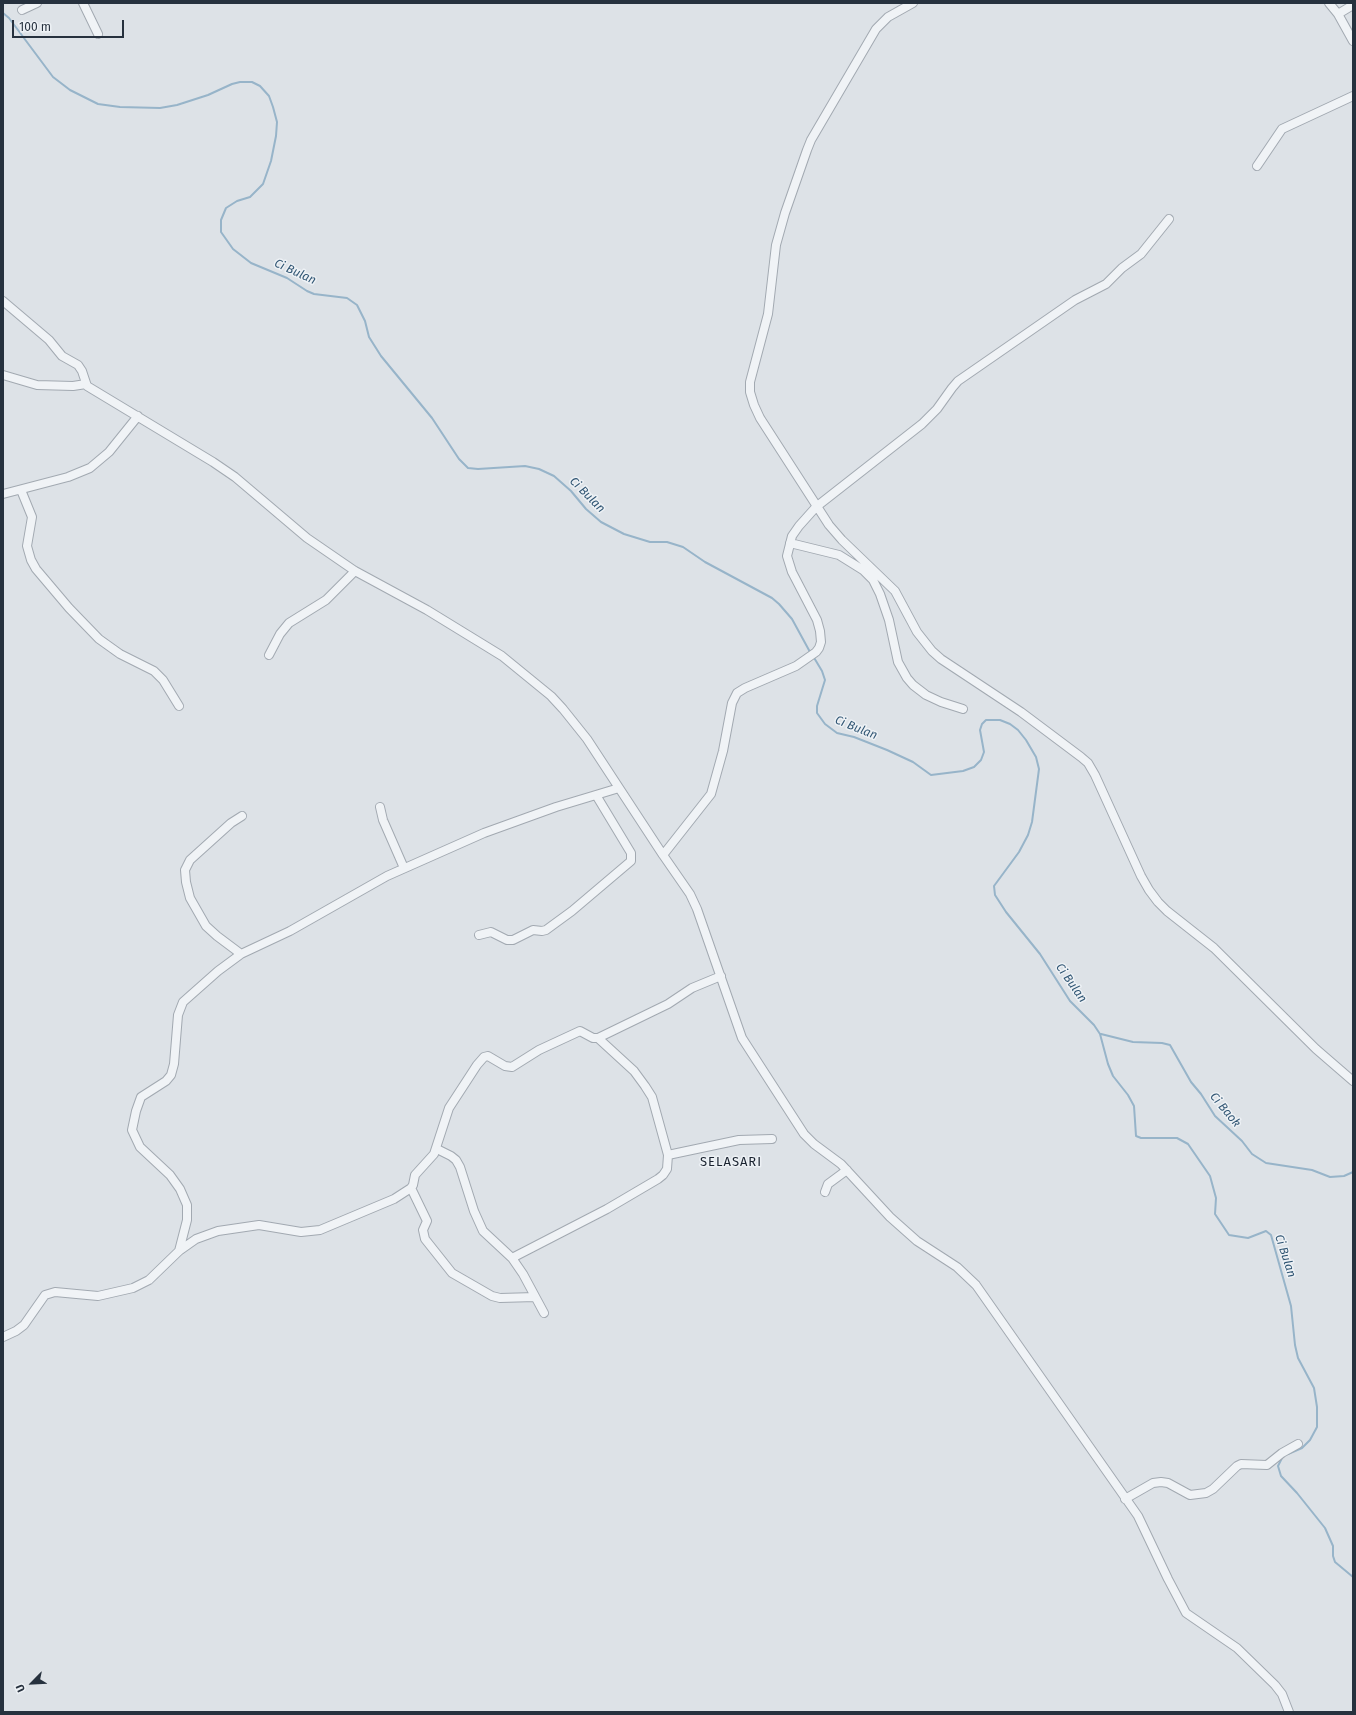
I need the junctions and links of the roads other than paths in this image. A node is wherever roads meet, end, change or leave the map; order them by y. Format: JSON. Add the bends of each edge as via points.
{"nodes":[{"id":1,"x":37,"y":3,"type":"edge"},
{"id":2,"x":83,"y":3,"type":"edge"},
{"id":3,"x":913,"y":3,"type":"edge"},
{"id":4,"x":1329,"y":3,"type":"edge"},
{"id":5,"x":1353,"y":5,"type":"edge"},
{"id":6,"x":22,"y":10,"type":"dead end"},
{"id":7,"x":1338,"y":14,"type":"junction"},
{"id":8,"x":98,"y":34,"type":"dead end"},
{"id":9,"x":1353,"y":41,"type":"edge"},
{"id":10,"x":1353,"y":96,"type":"edge"},
{"id":11,"x":1257,"y":166,"type":"dead end"},
{"id":12,"x":1169,"y":219,"type":"dead end"},
{"id":13,"x":3,"y":301,"type":"edge"},
{"id":14,"x":3,"y":375,"type":"edge"},
{"id":15,"x":86,"y":384,"type":"junction"},
{"id":16,"x":138,"y":416,"type":"junction"},
{"id":17,"x":21,"y":490,"type":"junction"},
{"id":18,"x":3,"y":494,"type":"edge"},
{"id":19,"x":816,"y":507,"type":"junction"},
{"id":20,"x":790,"y":543,"type":"junction"},
{"id":21,"x":355,"y":571,"type":"junction"},
{"id":22,"x":269,"y":655,"type":"dead end"},
{"id":23,"x":179,"y":706,"type":"dead end"},
{"id":24,"x":963,"y":709,"type":"dead end"},
{"id":25,"x":619,"y":788,"type":"junction"},
{"id":26,"x":596,"y":795,"type":"junction"},
{"id":27,"x":380,"y":807,"type":"dead end"},
{"id":28,"x":242,"y":816,"type":"dead end"},
{"id":29,"x":662,"y":855,"type":"junction"},
{"id":30,"x":404,"y":868,"type":"junction"},
{"id":31,"x":479,"y":935,"type":"dead end"},
{"id":32,"x":241,"y":954,"type":"junction"},
{"id":33,"x":721,"y":976,"type":"junction"},
{"id":34,"x":598,"y":1038,"type":"junction"},
{"id":35,"x":1353,"y":1080,"type":"edge"},
{"id":36,"x":772,"y":1139,"type":"dead end"},
{"id":37,"x":437,"y":1149,"type":"junction"},
{"id":38,"x":668,"y":1155,"type":"junction"},
{"id":39,"x":847,"y":1170,"type":"junction"},
{"id":40,"x":411,"y":1188,"type":"junction"},
{"id":41,"x":825,"y":1192,"type":"dead end"},
{"id":42,"x":179,"y":1251,"type":"junction"},
{"id":43,"x":512,"y":1258,"type":"junction"},
{"id":44,"x":535,"y":1297,"type":"junction"},
{"id":45,"x":544,"y":1313,"type":"dead end"},
{"id":46,"x":3,"y":1337,"type":"edge"},
{"id":47,"x":1298,"y":1444,"type":"dead end"},
{"id":48,"x":1125,"y":1499,"type":"junction"},
{"id":49,"x":1290,"y":1712,"type":"edge"}],
"edges":[{"from":1,"to":6,"type":"street"},
{"from":2,"to":8,"type":"street"},
{"from":3,"to":19,"type":"street","via":[[888,17],[876,29],[811,140],[779,233],[768,314],[750,377],[750,392],[760,418]]},
{"from":4,"to":7,"type":"street"},
{"from":5,"to":7,"type":"street"},
{"from":7,"to":9,"type":"street"},
{"from":10,"to":11,"type":"street","via":[[1282,129]]},
{"from":12,"to":19,"type":"street","via":[[1141,254],[1106,284],[1075,300],[966,375],[922,424]]},
{"from":13,"to":15,"type":"street","via":[[49,340],[62,356],[80,368]]},
{"from":14,"to":15,"type":"street","via":[[37,385]]},
{"from":15,"to":16,"type":"street"},
{"from":16,"to":17,"type":"street","via":[[110,452],[90,468],[68,478]]},
{"from":16,"to":21,"type":"street","via":[[234,477],[307,538]]},
{"from":17,"to":18,"type":"street"},
{"from":17,"to":23,"type":"street","via":[[32,517],[27,546],[36,569],[99,639],[120,654],[154,670]]},
{"from":19,"to":20,"type":"street","via":[[799,526]]},
{"from":19,"to":35,"type":"street","via":[[842,540],[895,591],[917,632],[932,651],[1021,712],[1088,763],[1144,881],[1158,902],[1214,948],[1316,1049]]},
{"from":20,"to":24,"type":"street","via":[[839,555],[863,570],[873,580],[880,594],[889,620],[898,662],[907,678],[926,694]]},
{"from":20,"to":29,"type":"street","via":[[788,563],[817,620],[821,642],[816,652],[796,666],[737,693],[731,707],[723,751],[711,794]]},
{"from":21,"to":22,"type":"street","via":[[326,600],[289,623]]},
{"from":21,"to":25,"type":"street","via":[[461,630],[521,670],[551,696],[577,725]]},
{"from":25,"to":26,"type":"street"},
{"from":25,"to":29,"type":"street"},
{"from":26,"to":30,"type":"street","via":[[484,833]]},
{"from":26,"to":31,"type":"street","via":[[631,853],[631,862],[546,930],[533,930],[513,940],[490,932]]},
{"from":27,"to":30,"type":"street"},
{"from":28,"to":32,"type":"street","via":[[190,860],[185,870],[190,898],[206,926]]},
{"from":29,"to":33,"type":"street","via":[[694,902]]},
{"from":30,"to":32,"type":"street","via":[[269,942]]},
{"from":32,"to":42,"type":"street","via":[[183,1002],[178,1014],[174,1064],[170,1075],[166,1081],[141,1097],[132,1130],[140,1147],[180,1188],[187,1205],[187,1220]]},
{"from":33,"to":34,"type":"street","via":[[692,988],[668,1004]]},
{"from":33,"to":39,"type":"street","via":[[742,1038],[809,1140]]},
{"from":34,"to":37,"type":"street","via":[[580,1031],[512,1066],[505,1066],[488,1056],[484,1057],[449,1108]]},
{"from":34,"to":38,"type":"street","via":[[645,1086],[656,1108]]},
{"from":36,"to":38,"type":"street","via":[[739,1140]]},
{"from":37,"to":40,"type":"street","via":[[415,1174]]},
{"from":37,"to":43,"type":"street","via":[[456,1160],[483,1231]]},
{"from":38,"to":43,"type":"street","via":[[667,1169],[658,1179],[607,1209]]},
{"from":39,"to":41,"type":"street","via":[[828,1184]]},
{"from":39,"to":48,"type":"street","via":[[890,1217],[917,1241],[958,1268],[976,1285]]},
{"from":40,"to":42,"type":"street","via":[[394,1199],[320,1230],[302,1232],[269,1226],[250,1226],[207,1235]]},
{"from":40,"to":44,"type":"street","via":[[427,1221],[423,1230],[425,1240],[452,1273],[492,1296]]},
{"from":42,"to":46,"type":"street","via":[[149,1280],[133,1288],[98,1296],[56,1292],[45,1295],[24,1325]]},
{"from":43,"to":44,"type":"street"},
{"from":44,"to":45,"type":"street"},
{"from":47,"to":48,"type":"street","via":[[1282,1452],[1267,1465],[1237,1466],[1206,1493],[1190,1495],[1161,1482],[1153,1483]]},
{"from":48,"to":49,"type":"street","via":[[1138,1516],[1186,1613],[1237,1648],[1275,1685]]}]}
